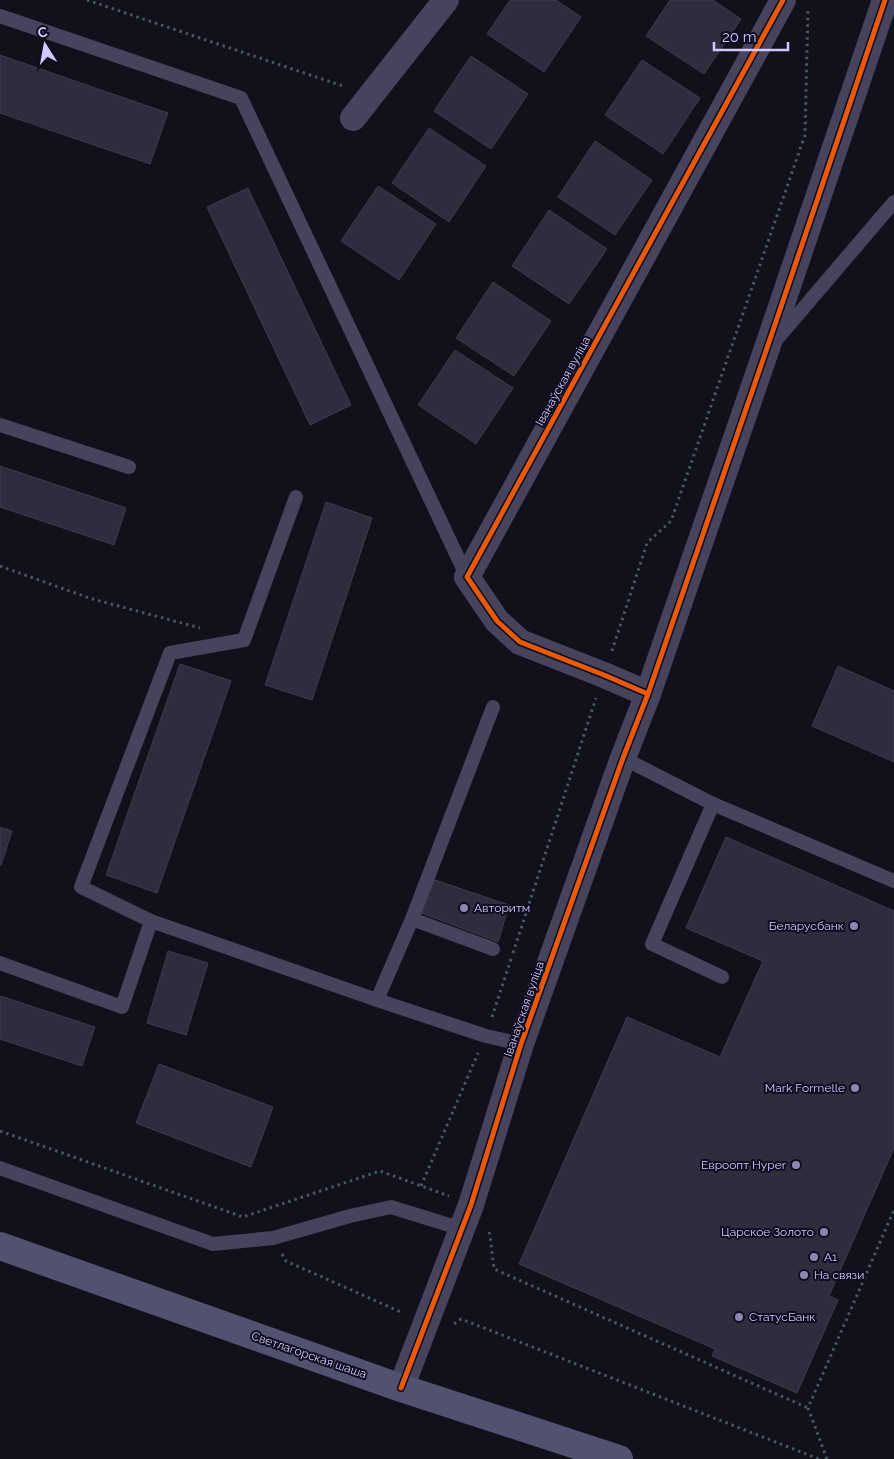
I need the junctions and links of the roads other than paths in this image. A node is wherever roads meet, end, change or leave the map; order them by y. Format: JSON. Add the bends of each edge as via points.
{"nodes":[{"id":1,"x":446,"y":0,"type":"edge"},
{"id":2,"x":782,"y":0,"type":"edge"},
{"id":3,"x":884,"y":0,"type":"edge"},
{"id":4,"x":0,"y":16,"type":"edge"},
{"id":5,"x":353,"y":118,"type":"dead end"},
{"id":6,"x":894,"y":202,"type":"edge"},
{"id":7,"x":766,"y":351,"type":"junction"},
{"id":8,"x":0,"y":425,"type":"edge"},
{"id":9,"x":129,"y":467,"type":"dead end"},
{"id":10,"x":296,"y":497,"type":"dead end"},
{"id":11,"x":467,"y":577,"type":"junction"},
{"id":12,"x":648,"y":694,"type":"junction"},
{"id":13,"x":493,"y":707,"type":"dead end"},
{"id":14,"x":623,"y":758,"type":"junction"},
{"id":15,"x":713,"y":804,"type":"junction"},
{"id":16,"x":894,"y":881,"type":"edge"},
{"id":17,"x":412,"y":919,"type":"junction"},
{"id":18,"x":151,"y":921,"type":"junction"},
{"id":19,"x":493,"y":948,"type":"dead end"},
{"id":20,"x":0,"y":963,"type":"edge"},
{"id":21,"x":722,"y":978,"type":"dead end"},
{"id":22,"x":377,"y":1000,"type":"junction"},
{"id":23,"x":521,"y":1044,"type":"junction"},
{"id":24,"x":0,"y":1168,"type":"edge"},
{"id":25,"x":462,"y":1229,"type":"junction"},
{"id":26,"x":0,"y":1246,"type":"edge"},
{"id":27,"x":401,"y":1388,"type":"junction"},
{"id":28,"x":619,"y":1459,"type":"edge"}],
"edges":[{"from":1,"to":5,"type":"street"},
{"from":2,"to":11,"type":"street","name":"Іванаўская вуліца"},
{"from":3,"to":7,"type":"street","name":"Іванаўская вуліца"},
{"from":4,"to":11,"type":"lane","via":[[240,98]]},
{"from":6,"to":7,"type":"lane"},
{"from":7,"to":12,"type":"street","name":"Іванаўская вуліца"},
{"from":8,"to":9,"type":"lane"},
{"from":10,"to":18,"type":"lane","via":[[244,640],[170,653],[80,887]]},
{"from":11,"to":12,"type":"street","via":[[497,620],[520,642]]},
{"from":12,"to":14,"type":"street","name":"Іванаўская вуліца"},
{"from":13,"to":17,"type":"lane"},
{"from":14,"to":15,"type":"lane"},
{"from":14,"to":23,"type":"street","name":"Іванаўская вуліца"},
{"from":15,"to":16,"type":"lane"},
{"from":15,"to":21,"type":"lane","via":[[652,944]]},
{"from":17,"to":19,"type":"lane"},
{"from":17,"to":22,"type":"lane"},
{"from":18,"to":20,"type":"lane","via":[[122,1007]]},
{"from":18,"to":22,"type":"lane"},
{"from":22,"to":23,"type":"lane","via":[[486,1036]]},
{"from":23,"to":25,"type":"street","name":"Іванаўская вуліца"},
{"from":24,"to":25,"type":"lane","via":[[213,1244],[273,1238],[391,1207]]},
{"from":25,"to":27,"type":"street","name":"Іванаўская вуліца"},
{"from":26,"to":27,"type":"main road","name":"Светлагорская шаша"},
{"from":27,"to":28,"type":"main road","name":"Светлагорская шаша"}]}
